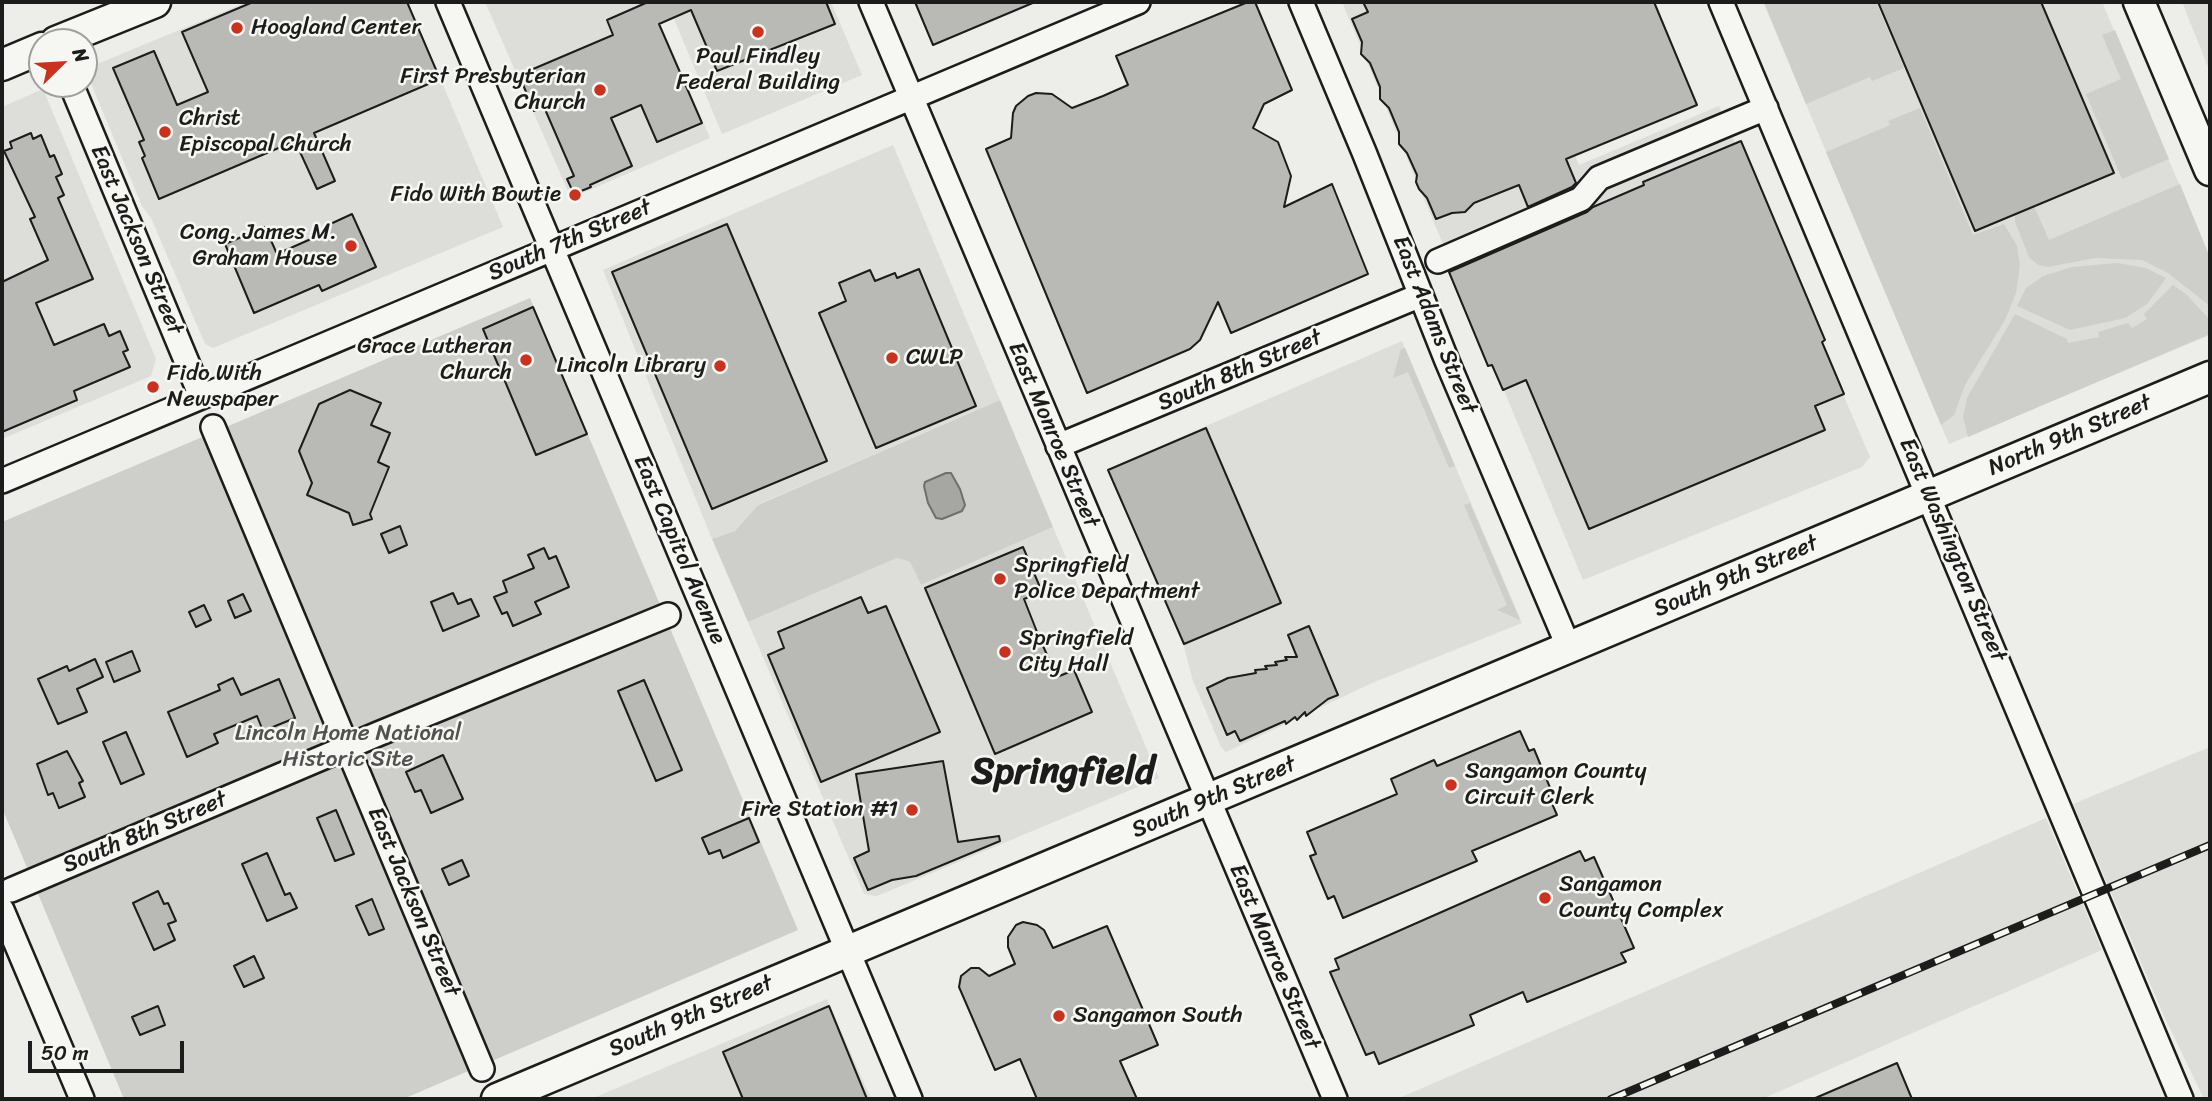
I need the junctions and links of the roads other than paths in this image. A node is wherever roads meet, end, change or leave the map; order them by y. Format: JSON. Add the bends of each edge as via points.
{"nodes":[{"id":1,"x":155,"y":2,"type":"edge"},
{"id":2,"x":448,"y":2,"type":"edge"},
{"id":3,"x":871,"y":2,"type":"edge"},
{"id":4,"x":1138,"y":2,"type":"edge"},
{"id":5,"x":1301,"y":2,"type":"edge"},
{"id":6,"x":1721,"y":2,"type":"edge"},
{"id":7,"x":2139,"y":2,"type":"edge"},
{"id":8,"x":91,"y":28,"type":"edge"},
{"id":9,"x":28,"y":54,"type":"edge"},
{"id":10,"x":2,"y":65,"type":"edge"},
{"id":11,"x":911,"y":97,"type":"junction"},
{"id":12,"x":77,"y":98,"type":"edge"},
{"id":13,"x":1766,"y":108,"type":"junction"},
{"id":14,"x":2210,"y":170,"type":"edge"},
{"id":15,"x":552,"y":249,"type":"junction"},
{"id":16,"x":1438,"y":261,"type":"dead end"},
{"id":17,"x":1422,"y":295,"type":"junction"},
{"id":18,"x":2210,"y":377,"type":"edge"},
{"id":19,"x":201,"y":396,"type":"junction"},
{"id":20,"x":213,"y":427,"type":"dead end"},
{"id":21,"x":1058,"y":446,"type":"junction"},
{"id":22,"x":2,"y":481,"type":"edge"},
{"id":23,"x":1930,"y":496,"type":"junction"},
{"id":24,"x":668,"y":615,"type":"dead end"},
{"id":25,"x":1569,"y":648,"type":"junction"},
{"id":26,"x":348,"y":747,"type":"junction"},
{"id":27,"x":1209,"y":800,"type":"junction"},
{"id":28,"x":6,"y":900,"type":"edge"},
{"id":29,"x":848,"y":950,"type":"junction"},
{"id":30,"x":482,"y":1069,"type":"dead end"},
{"id":31,"x":82,"y":1099,"type":"edge"},
{"id":32,"x":497,"y":1099,"type":"edge"},
{"id":33,"x":910,"y":1099,"type":"edge"},
{"id":34,"x":1335,"y":1099,"type":"edge"},
{"id":35,"x":2181,"y":1099,"type":"edge"}],
"edges":[{"from":1,"to":8,"type":"main road"},
{"from":2,"to":15,"type":"street","name":"East Capitol Avenue"},
{"from":3,"to":11,"type":"street","name":"East Monroe Street"},
{"from":4,"to":11,"type":"street","name":"South 7th Street"},
{"from":5,"to":17,"type":"street","name":"East Adams Street"},
{"from":6,"to":13,"type":"street","name":"East Washington Street"},
{"from":7,"to":14,"type":"main road"},
{"from":9,"to":10,"type":"main road"},
{"from":11,"to":15,"type":"street","name":"South 7th Street"},
{"from":11,"to":21,"type":"street","name":"East Monroe Street"},
{"from":12,"to":19,"type":"street","name":"East Jackson Street"},
{"from":13,"to":16,"type":"street","via":[[1599,178],[1581,199]]},
{"from":13,"to":23,"type":"street","name":"East Washington Street"},
{"from":15,"to":19,"type":"street","name":"South 7th Street"},
{"from":15,"to":29,"type":"street","name":"East Capitol Avenue"},
{"from":17,"to":21,"type":"street","name":"South 8th Street"},
{"from":17,"to":25,"type":"street","name":"East Adams Street"},
{"from":18,"to":23,"type":"main road","name":"North 9th Street"},
{"from":19,"to":22,"type":"street","name":"South 7th Street"},
{"from":20,"to":26,"type":"street","name":"East Jackson Street"},
{"from":21,"to":27,"type":"street","name":"East Monroe Street"},
{"from":23,"to":25,"type":"main road","name":"South 9th Street"},
{"from":23,"to":35,"type":"street","name":"East Washington Street"},
{"from":24,"to":26,"type":"street","name":"South 8th Street"},
{"from":25,"to":27,"type":"main road","name":"South 9th Street"},
{"from":26,"to":28,"type":"street","name":"South 8th Street"},
{"from":26,"to":30,"type":"street","name":"East Jackson Street"},
{"from":27,"to":29,"type":"main road","name":"South 9th Street"},
{"from":27,"to":34,"type":"street","name":"East Monroe Street"},
{"from":28,"to":31,"type":"street"},
{"from":29,"to":32,"type":"main road","name":"South 9th Street"},
{"from":29,"to":33,"type":"street","name":"East Capitol Avenue"}]}
